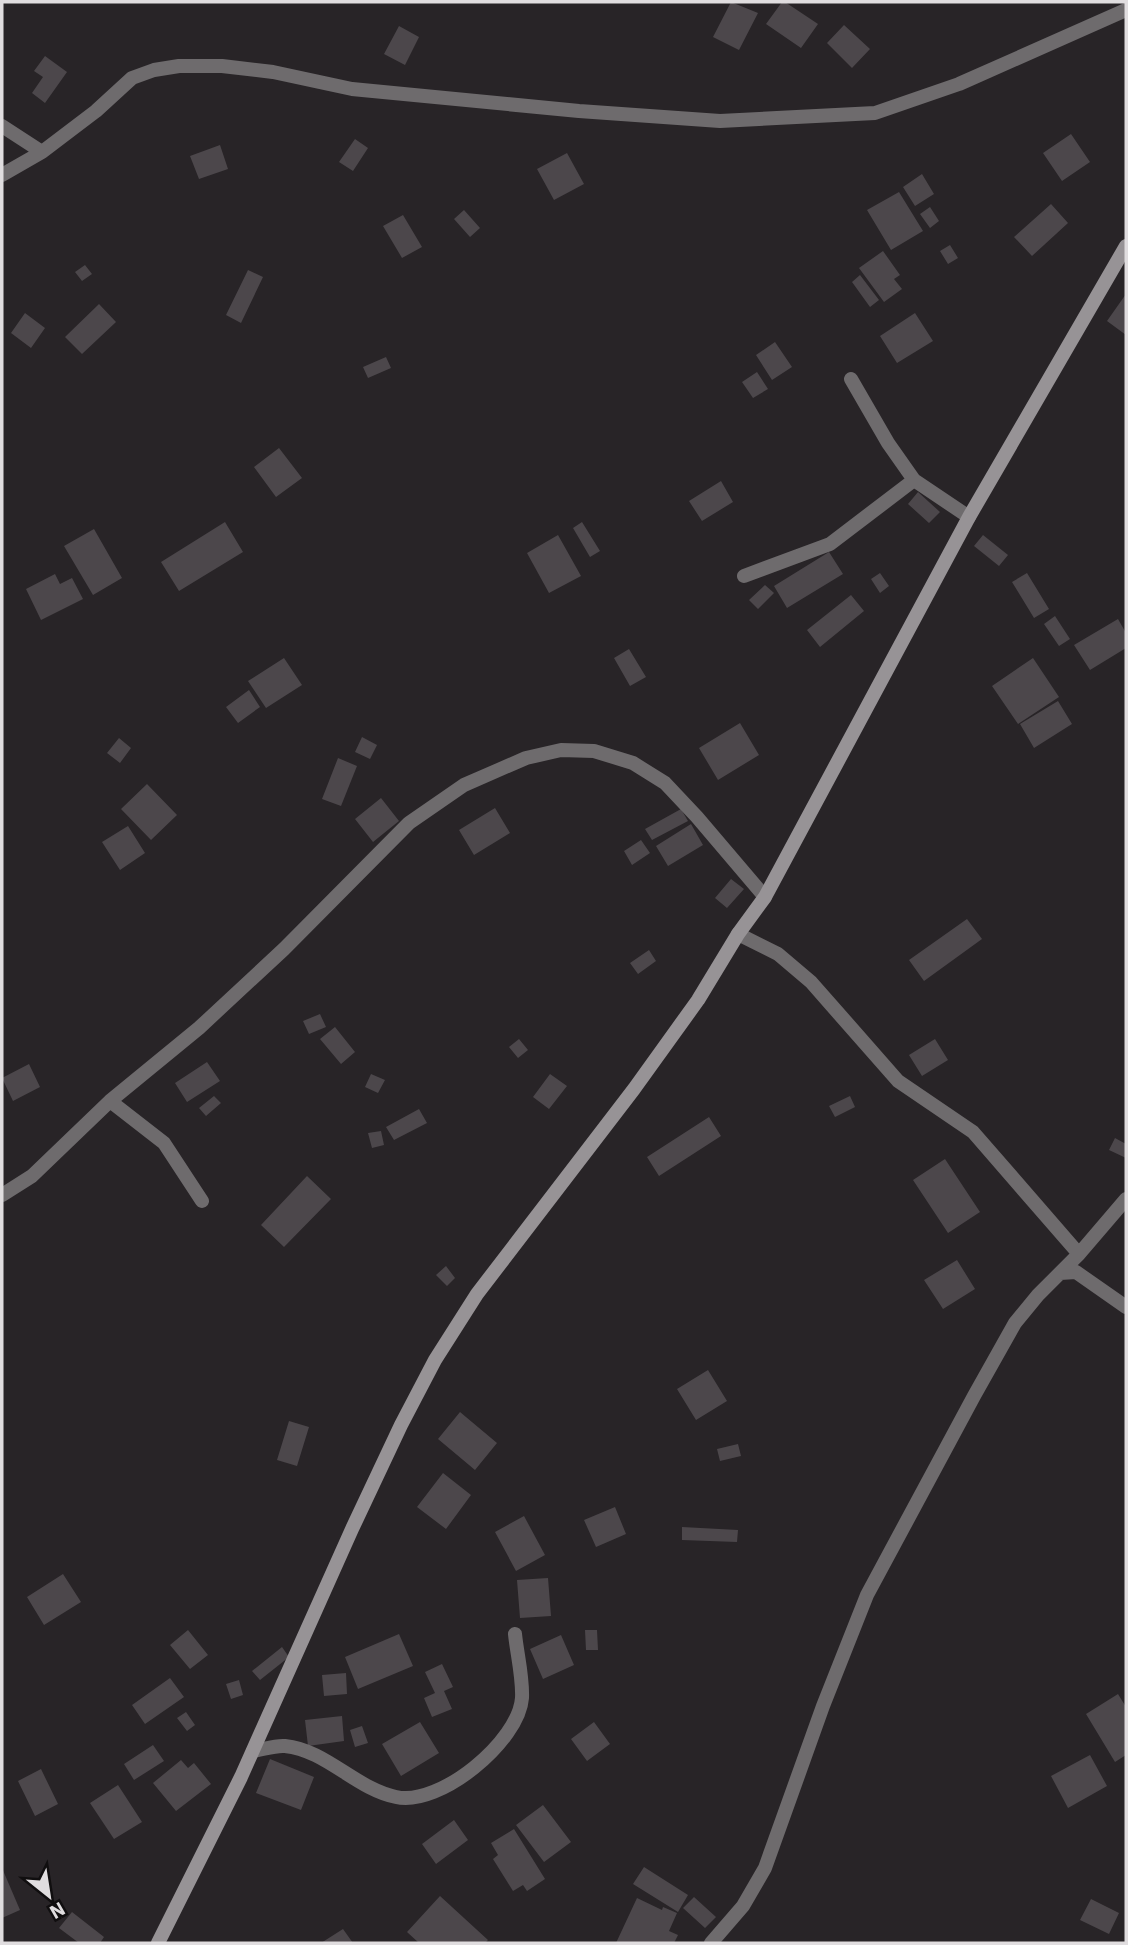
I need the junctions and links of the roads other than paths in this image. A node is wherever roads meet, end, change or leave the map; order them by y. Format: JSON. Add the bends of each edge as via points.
{"nodes":[{"id":1,"x":1126,"y":10,"type":"edge"},
{"id":2,"x":2,"y":126,"type":"edge"},
{"id":3,"x":42,"y":152,"type":"junction"},
{"id":4,"x":2,"y":174,"type":"edge"},
{"id":5,"x":1126,"y":246,"type":"edge"},
{"id":6,"x":851,"y":379,"type":"dead end"},
{"id":7,"x":914,"y":480,"type":"junction"},
{"id":8,"x":969,"y":517,"type":"junction"},
{"id":9,"x":744,"y":576,"type":"dead end"},
{"id":10,"x":765,"y":897,"type":"junction"},
{"id":11,"x":738,"y":934,"type":"junction"},
{"id":12,"x":110,"y":1101,"type":"junction"},
{"id":13,"x":2,"y":1195,"type":"edge"},
{"id":14,"x":1126,"y":1199,"type":"edge"},
{"id":15,"x":202,"y":1201,"type":"dead end"},
{"id":16,"x":1079,"y":1254,"type":"junction"},
{"id":17,"x":1060,"y":1273,"type":"junction"},
{"id":18,"x":1126,"y":1307,"type":"edge"},
{"id":19,"x":514,"y":1633,"type":"dead end"},
{"id":20,"x":253,"y":1751,"type":"junction"},
{"id":21,"x":158,"y":1943,"type":"edge"},
{"id":22,"x":711,"y":1943,"type":"edge"}],
"edges":[{"from":1,"to":3,"type":"street","via":[[959,84],[875,113],[720,121],[352,89],[273,72],[179,66],[132,78]]},
{"from":2,"to":3,"type":"street"},
{"from":3,"to":4,"type":"street"},
{"from":5,"to":8,"type":"main road"},
{"from":6,"to":7,"type":"street"},
{"from":7,"to":8,"type":"street"},
{"from":7,"to":9,"type":"street","via":[[830,544]]},
{"from":8,"to":10,"type":"main road"},
{"from":10,"to":11,"type":"main road"},
{"from":10,"to":12,"type":"street","via":[[665,783],[633,763],[594,751],[561,750],[526,758],[464,785],[409,823],[284,949],[199,1028]]},
{"from":11,"to":16,"type":"street","via":[[778,954],[811,982],[898,1082],[973,1132]]},
{"from":11,"to":20,"type":"main road","via":[[698,1000],[477,1294],[435,1360],[352,1529]]},
{"from":12,"to":13,"type":"street","via":[[32,1176]]},
{"from":12,"to":15,"type":"street","via":[[164,1143]]},
{"from":14,"to":16,"type":"street"},
{"from":16,"to":17,"type":"street"},
{"from":17,"to":18,"type":"street","via":[[1076,1272]]},
{"from":17,"to":22,"type":"street","via":[[1015,1323],[867,1595],[765,1868],[743,1906]]},
{"from":19,"to":20,"type":"street","via":[[522,1698],[516,1722],[477,1764],[425,1795],[401,1798],[377,1793],[316,1757],[284,1746]]},
{"from":20,"to":21,"type":"main road"}]}
